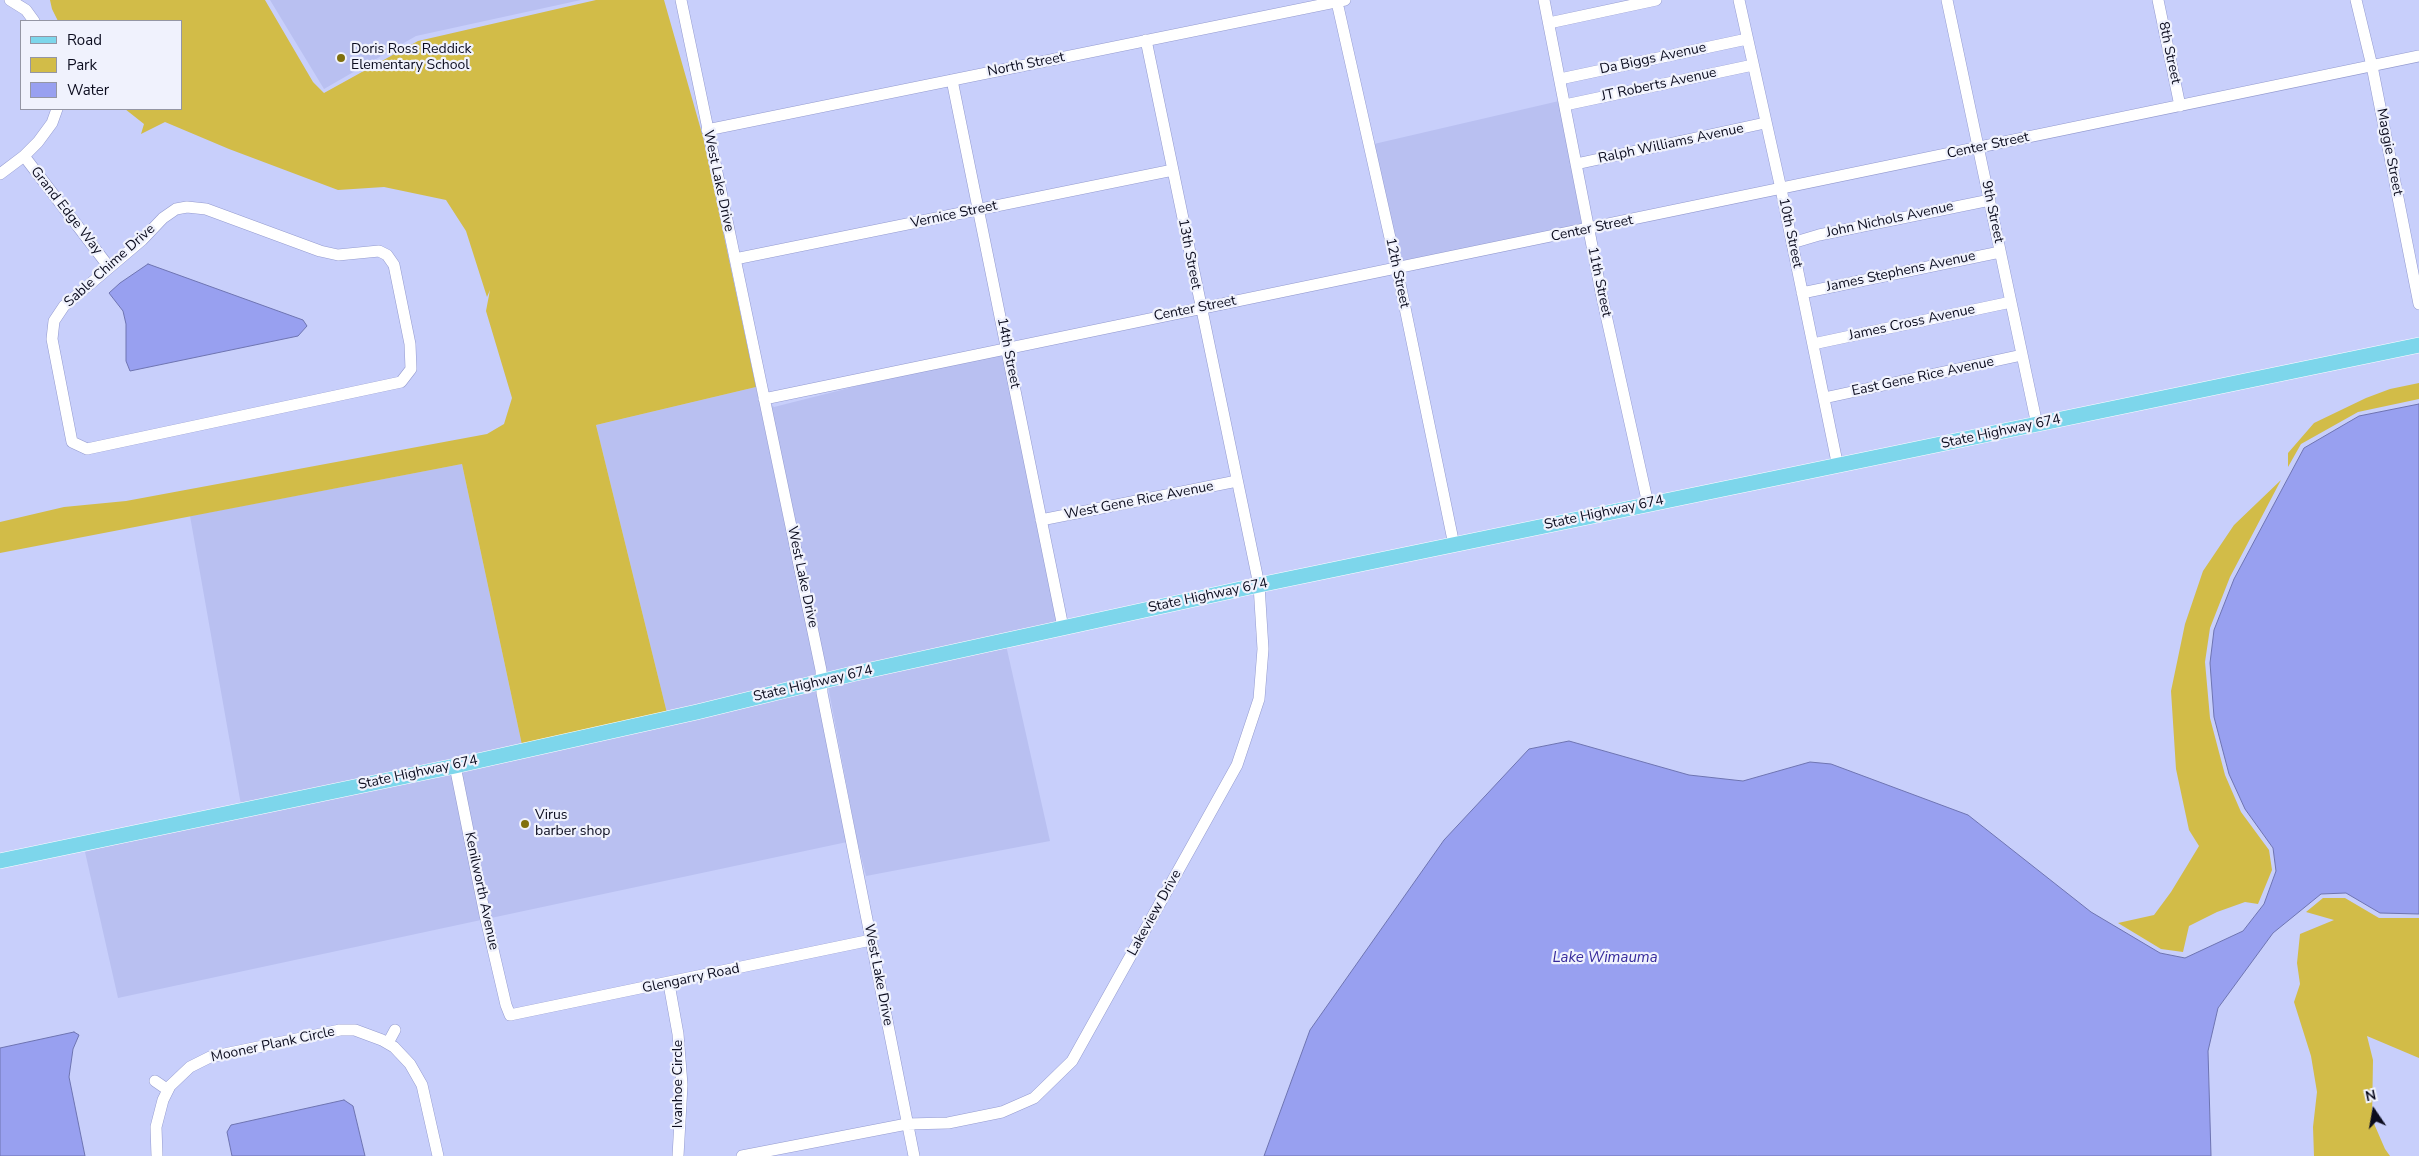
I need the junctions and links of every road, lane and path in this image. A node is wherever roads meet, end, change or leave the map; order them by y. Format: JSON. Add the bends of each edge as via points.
{"nodes":[{"id":1,"x":10,"y":0,"type":"edge"},
{"id":2,"x":681,"y":0,"type":"edge"},
{"id":3,"x":1544,"y":0,"type":"edge"},
{"id":4,"x":1656,"y":0,"type":"edge"},
{"id":5,"x":1739,"y":0,"type":"edge"},
{"id":6,"x":1947,"y":0,"type":"edge"},
{"id":7,"x":2158,"y":0,"type":"edge"},
{"id":8,"x":2356,"y":0,"type":"edge"},
{"id":9,"x":1341,"y":1,"type":"edge"},
{"id":10,"x":1308,"y":4,"type":"edge"},
{"id":11,"x":33,"y":20,"type":"edge"},
{"id":12,"x":1549,"y":23,"type":"junction"},
{"id":13,"x":1747,"y":39,"type":"junction"},
{"id":14,"x":1146,"y":40,"type":"junction"},
{"id":15,"x":2419,"y":56,"type":"edge"},
{"id":16,"x":1753,"y":65,"type":"junction"},
{"id":17,"x":2372,"y":66,"type":"junction"},
{"id":18,"x":1560,"y":79,"type":"junction"},
{"id":19,"x":952,"y":80,"type":"junction"},
{"id":20,"x":1565,"y":105,"type":"junction"},
{"id":21,"x":2180,"y":106,"type":"junction"},
{"id":22,"x":57,"y":110,"type":"edge"},
{"id":23,"x":1765,"y":123,"type":"junction"},
{"id":24,"x":707,"y":130,"type":"junction"},
{"id":25,"x":1979,"y":148,"type":"junction"},
{"id":26,"x":24,"y":156,"type":"junction"},
{"id":27,"x":1576,"y":164,"type":"junction"},
{"id":28,"x":1172,"y":170,"type":"junction"},
{"id":29,"x":0,"y":174,"type":"edge"},
{"id":30,"x":1781,"y":189,"type":"junction"},
{"id":31,"x":1990,"y":200,"type":"junction"},
{"id":32,"x":979,"y":210,"type":"junction"},
{"id":33,"x":1588,"y":230,"type":"junction"},
{"id":34,"x":1792,"y":243,"type":"junction"},
{"id":35,"x":2000,"y":252,"type":"junction"},
{"id":36,"x":735,"y":259,"type":"junction"},
{"id":37,"x":109,"y":267,"type":"junction"},
{"id":38,"x":1397,"y":269,"type":"junction"},
{"id":39,"x":1802,"y":293,"type":"junction"},
{"id":40,"x":2011,"y":302,"type":"junction"},
{"id":41,"x":2419,"y":304,"type":"edge"},
{"id":42,"x":1200,"y":308,"type":"junction"},
{"id":43,"x":1813,"y":344,"type":"junction"},
{"id":44,"x":2419,"y":345,"type":"edge"},
{"id":45,"x":1007,"y":348,"type":"junction"},
{"id":46,"x":2022,"y":356,"type":"junction"},
{"id":47,"x":1824,"y":398,"type":"junction"},
{"id":48,"x":764,"y":399,"type":"junction"},
{"id":49,"x":2037,"y":425,"type":"junction"},
{"id":50,"x":1838,"y":467,"type":"junction"},
{"id":51,"x":1238,"y":481,"type":"junction"},
{"id":52,"x":1648,"y":504,"type":"junction"},
{"id":53,"x":1041,"y":520,"type":"junction"},
{"id":54,"x":1454,"y":545,"type":"junction"},
{"id":55,"x":1259,"y":585,"type":"junction"},
{"id":56,"x":1063,"y":627,"type":"junction"},
{"id":57,"x":822,"y":681,"type":"junction"},
{"id":58,"x":455,"y":766,"type":"junction"},
{"id":59,"x":0,"y":861,"type":"edge"},
{"id":60,"x":871,"y":940,"type":"junction"},
{"id":61,"x":669,"y":984,"type":"junction"},
{"id":62,"x":510,"y":1016,"type":"joint"},
{"id":63,"x":395,"y":1030,"type":"dead end"},
{"id":64,"x":388,"y":1043,"type":"junction"},
{"id":65,"x":155,"y":1081,"type":"dead end"},
{"id":66,"x":168,"y":1090,"type":"junction"},
{"id":67,"x":907,"y":1124,"type":"junction"},
{"id":68,"x":157,"y":1156,"type":"edge"},
{"id":69,"x":438,"y":1156,"type":"edge"},
{"id":70,"x":678,"y":1156,"type":"edge"},
{"id":71,"x":742,"y":1156,"type":"edge"},
{"id":72,"x":914,"y":1156,"type":"edge"}],
"edges":[{"from":1,"to":11,"type":"street","via":[[26,10]]},
{"from":2,"to":24,"type":"street","name":"West Lake Drive"},
{"from":3,"to":12,"type":"street","name":"11th Street"},
{"from":4,"to":12,"type":"street"},
{"from":5,"to":13,"type":"street","name":"10th Street"},
{"from":6,"to":25,"type":"street","name":"9th Street"},
{"from":7,"to":21,"type":"street","name":"8th Street"},
{"from":8,"to":17,"type":"street","name":"Maggie Street"},
{"from":9,"to":10,"type":"street","name":"North Street"},
{"from":9,"to":38,"type":"street","name":"12th Street"},
{"from":10,"to":14,"type":"street","name":"North Street"},
{"from":12,"to":18,"type":"street","name":"11th Street"},
{"from":13,"to":16,"type":"street","name":"10th Street"},
{"from":13,"to":18,"type":"street","name":"Da Biggs Avenue"},
{"from":14,"to":19,"type":"street","name":"North Street"},
{"from":14,"to":28,"type":"street","name":"13th Street"},
{"from":15,"to":17,"type":"street","name":"Center Street"},
{"from":16,"to":20,"type":"street","name":"JT Roberts Avenue"},
{"from":16,"to":23,"type":"street","name":"10th Street"},
{"from":17,"to":21,"type":"street","name":"Center Street"},
{"from":17,"to":41,"type":"street","name":"Maggie Street"},
{"from":18,"to":20,"type":"street","name":"11th Street"},
{"from":19,"to":24,"type":"street","name":"North Street"},
{"from":19,"to":32,"type":"street","name":"14th Street"},
{"from":20,"to":27,"type":"street","name":"11th Street"},
{"from":21,"to":25,"type":"street","name":"Center Street"},
{"from":22,"to":26,"type":"street","via":[[52,123]]},
{"from":23,"to":27,"type":"street","name":"Ralph Williams Avenue"},
{"from":23,"to":30,"type":"street","name":"10th Street"},
{"from":24,"to":36,"type":"street","name":"West Lake Drive"},
{"from":25,"to":30,"type":"street","name":"Center Street"},
{"from":25,"to":31,"type":"street","name":"9th Street"},
{"from":26,"to":29,"type":"street"},
{"from":26,"to":37,"type":"street","name":"Grand Edge Way"},
{"from":27,"to":33,"type":"street","name":"11th Street"},
{"from":28,"to":32,"type":"street","name":"Vernice Street"},
{"from":28,"to":42,"type":"street","name":"13th Street"},
{"from":30,"to":33,"type":"street","name":"Center Street"},
{"from":30,"to":34,"type":"street","name":"10th Street"},
{"from":31,"to":34,"type":"street","name":"John Nichols Avenue"},
{"from":31,"to":35,"type":"street","name":"9th Street"},
{"from":32,"to":36,"type":"street","name":"Vernice Street"},
{"from":32,"to":45,"type":"street","name":"14th Street"},
{"from":33,"to":38,"type":"street","name":"Center Street"},
{"from":33,"to":52,"type":"street","name":"11th Street"},
{"from":34,"to":39,"type":"street","name":"10th Street"},
{"from":35,"to":39,"type":"street","name":"James Stephens Avenue"},
{"from":35,"to":40,"type":"street","name":"9th Street"},
{"from":36,"to":48,"type":"street","name":"West Lake Drive"},
{"from":37,"to":37,"type":"street","name":"Sable Chime Drive","via":[[64,306],[54,321],[52,339],[72,442],[87,449],[401,382],[411,369],[410,344],[394,265],[387,255],[379,251],[338,255],[320,251],[206,209],[187,207],[176,209],[163,218]]},
{"from":38,"to":42,"type":"street","name":"Center Street"},
{"from":38,"to":54,"type":"street","name":"12th Street"},
{"from":39,"to":43,"type":"street","name":"10th Street"},
{"from":40,"to":43,"type":"street","name":"James Cross Avenue"},
{"from":40,"to":46,"type":"street","name":"9th Street"},
{"from":42,"to":45,"type":"street","name":"Center Street"},
{"from":42,"to":51,"type":"street","name":"13th Street"},
{"from":43,"to":47,"type":"street","name":"10th Street"},
{"from":44,"to":49,"type":"main road","name":"State Highway 674"},
{"from":45,"to":48,"type":"street","name":"Center Street"},
{"from":45,"to":53,"type":"street","name":"14th Street"},
{"from":46,"to":47,"type":"street","name":"East Gene Rice Avenue"},
{"from":46,"to":49,"type":"street","name":"9th Street"},
{"from":47,"to":50,"type":"street","name":"10th Street"},
{"from":48,"to":57,"type":"street","name":"West Lake Drive"},
{"from":49,"to":50,"type":"main road","name":"State Highway 674"},
{"from":50,"to":52,"type":"main road","name":"State Highway 674"},
{"from":51,"to":53,"type":"street","name":"West Gene Rice Avenue"},
{"from":51,"to":55,"type":"street","name":"13th Street"},
{"from":52,"to":54,"type":"main road","name":"State Highway 674"},
{"from":53,"to":56,"type":"street","name":"14th Street"},
{"from":54,"to":55,"type":"main road","name":"State Highway 674"},
{"from":55,"to":56,"type":"main road","name":"State Highway 674"},
{"from":55,"to":67,"type":"street","name":"Lakeview Drive","via":[[1263,649],[1259,699],[1237,765],[1072,1061],[1034,1098],[1002,1112],[948,1123]]},
{"from":56,"to":57,"type":"main road","name":"State Highway 674"},
{"from":57,"to":58,"type":"main road","name":"State Highway 674"},
{"from":57,"to":60,"type":"street","name":"West Lake Drive"},
{"from":58,"to":59,"type":"main road","name":"State Highway 674"},
{"from":58,"to":62,"type":"street","name":"Kenilworth Avenue","via":[[485,915]]},
{"from":60,"to":61,"type":"street","name":"Glengarry Road"},
{"from":60,"to":67,"type":"street","name":"West Lake Drive"},
{"from":61,"to":62,"type":"street","name":"Glengarry Road"},
{"from":61,"to":70,"type":"street","name":"Ivanhoe Circle","via":[[682,1084]]},
{"from":63,"to":64,"type":"street"},
{"from":64,"to":66,"type":"street","name":"Mooner Plank Circle","via":[[355,1030],[304,1036],[210,1057],[190,1067]]},
{"from":64,"to":69,"type":"street","name":"Mooner Plank Circle","via":[[410,1064],[422,1085]]},
{"from":65,"to":66,"type":"street"},
{"from":66,"to":68,"type":"street","name":"Mooner Plank Circle","via":[[158,1113]]},
{"from":67,"to":71,"type":"street","name":"Lakeview Drive"},
{"from":67,"to":72,"type":"street","name":"West Lake Drive"}]}
